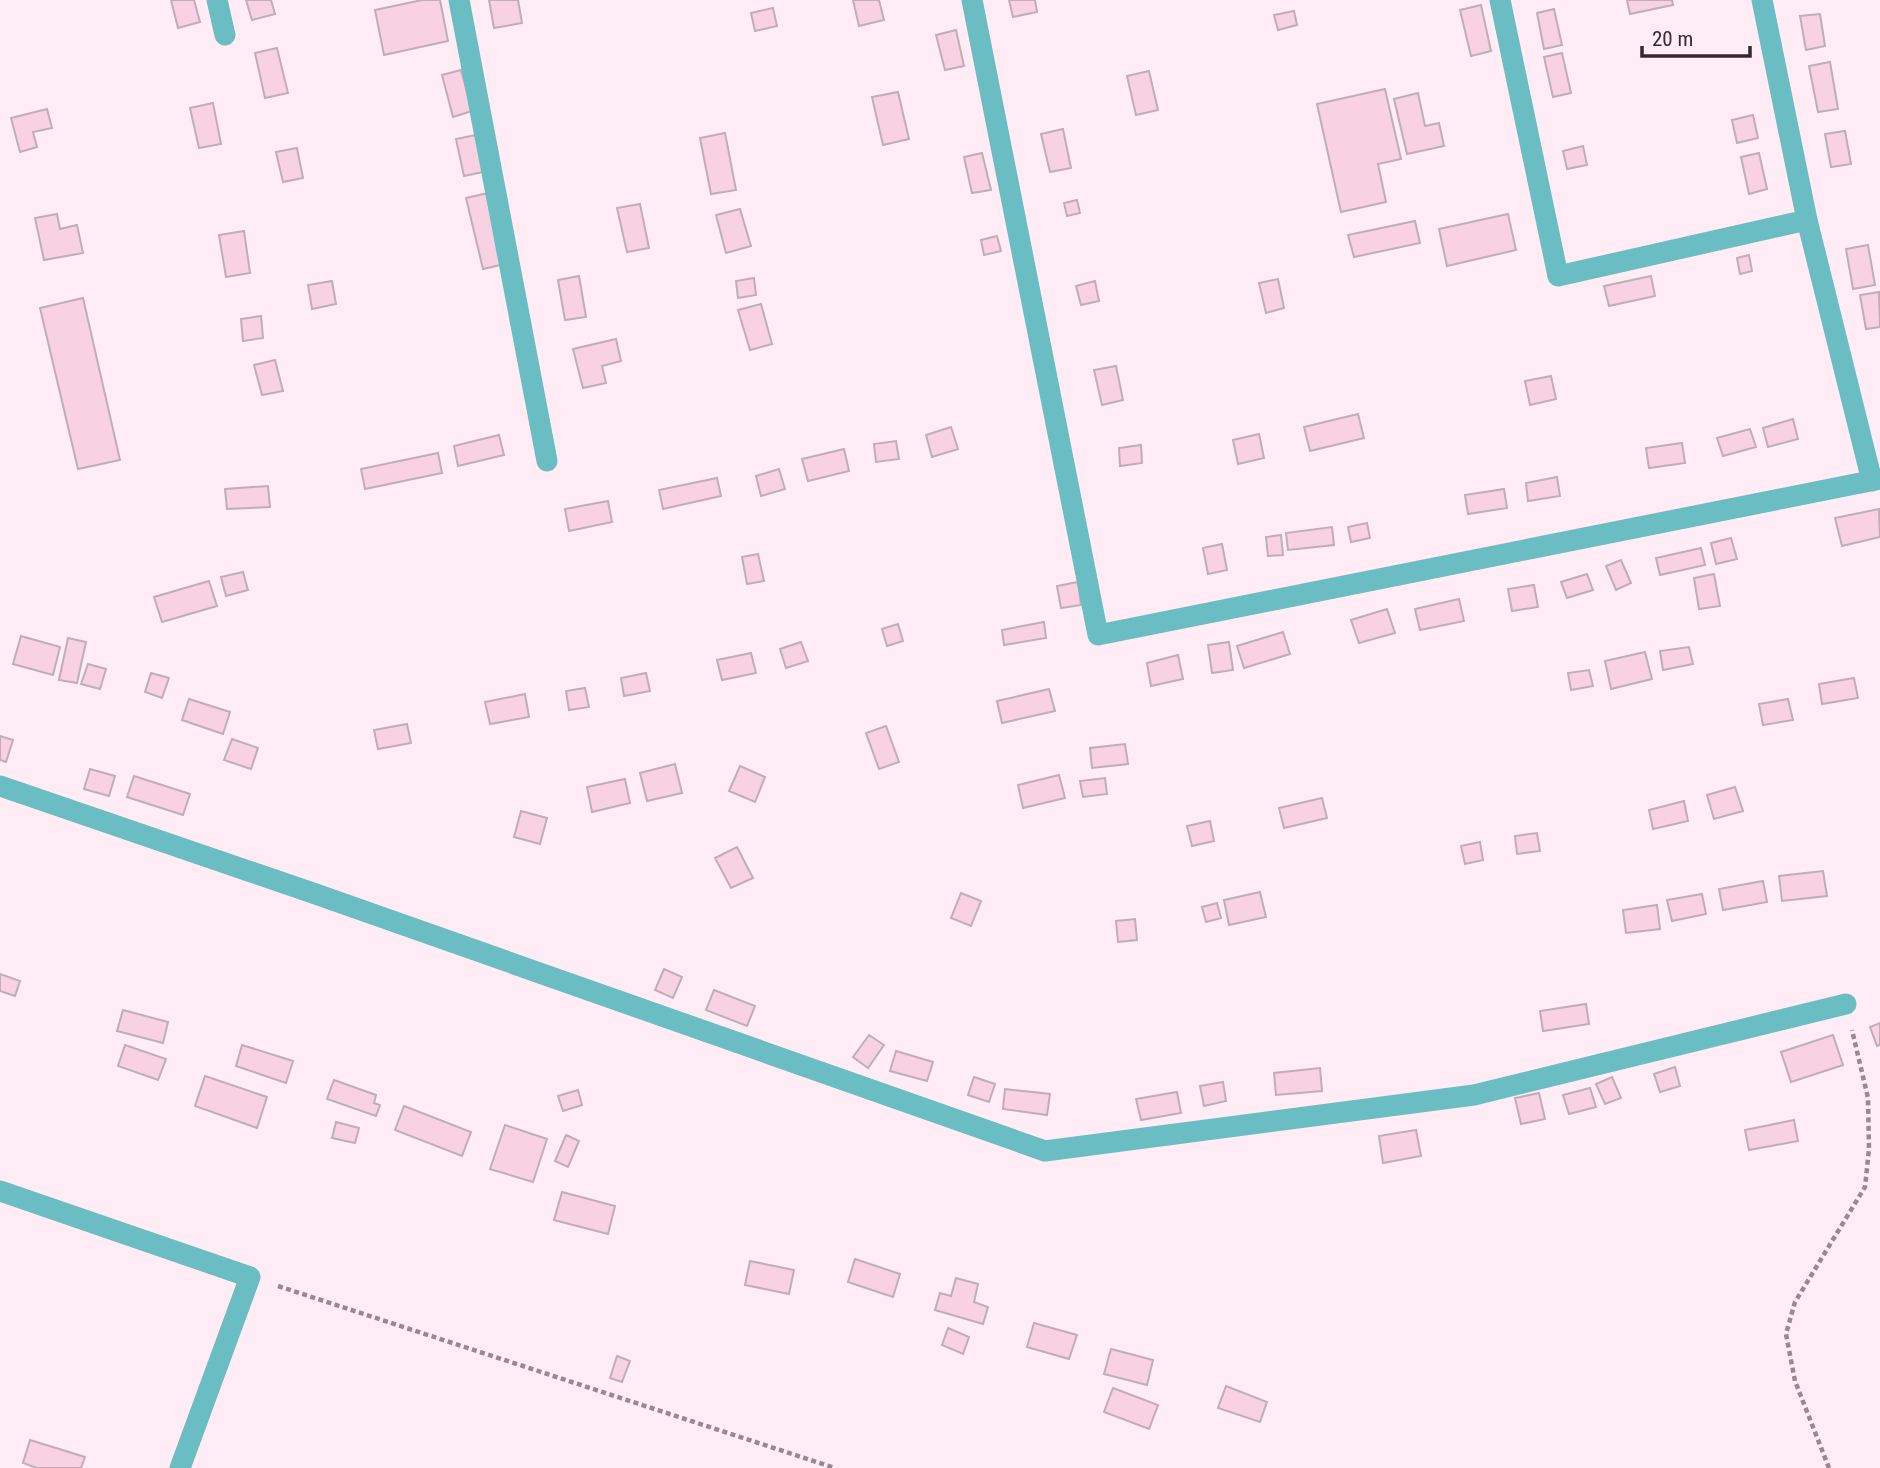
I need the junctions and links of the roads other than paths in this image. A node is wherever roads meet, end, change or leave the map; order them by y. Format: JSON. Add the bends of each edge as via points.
{"nodes":[{"id":1,"x":217,"y":0,"type":"edge"},
{"id":2,"x":458,"y":0,"type":"edge"},
{"id":3,"x":972,"y":0,"type":"edge"},
{"id":4,"x":1500,"y":0,"type":"edge"},
{"id":5,"x":1762,"y":0,"type":"edge"},
{"id":6,"x":225,"y":35,"type":"dead end"},
{"id":7,"x":1807,"y":220,"type":"junction"},
{"id":8,"x":547,"y":461,"type":"dead end"},
{"id":9,"x":1876,"y":480,"type":"edge"},
{"id":10,"x":0,"y":786,"type":"edge"},
{"id":11,"x":1846,"y":1004,"type":"road end"},
{"id":12,"x":0,"y":1191,"type":"edge"},
{"id":13,"x":180,"y":1468,"type":"edge"}],
"edges":[{"from":1,"to":6,"type":"street"},
{"from":2,"to":8,"type":"street"},
{"from":3,"to":9,"type":"street","via":[[1098,635]]},
{"from":4,"to":7,"type":"street","via":[[1558,276]]},
{"from":5,"to":7,"type":"street"},
{"from":7,"to":9,"type":"street"},
{"from":10,"to":11,"type":"street","via":[[1045,1151],[1474,1095]]},
{"from":12,"to":13,"type":"street","via":[[250,1277]]}]}
